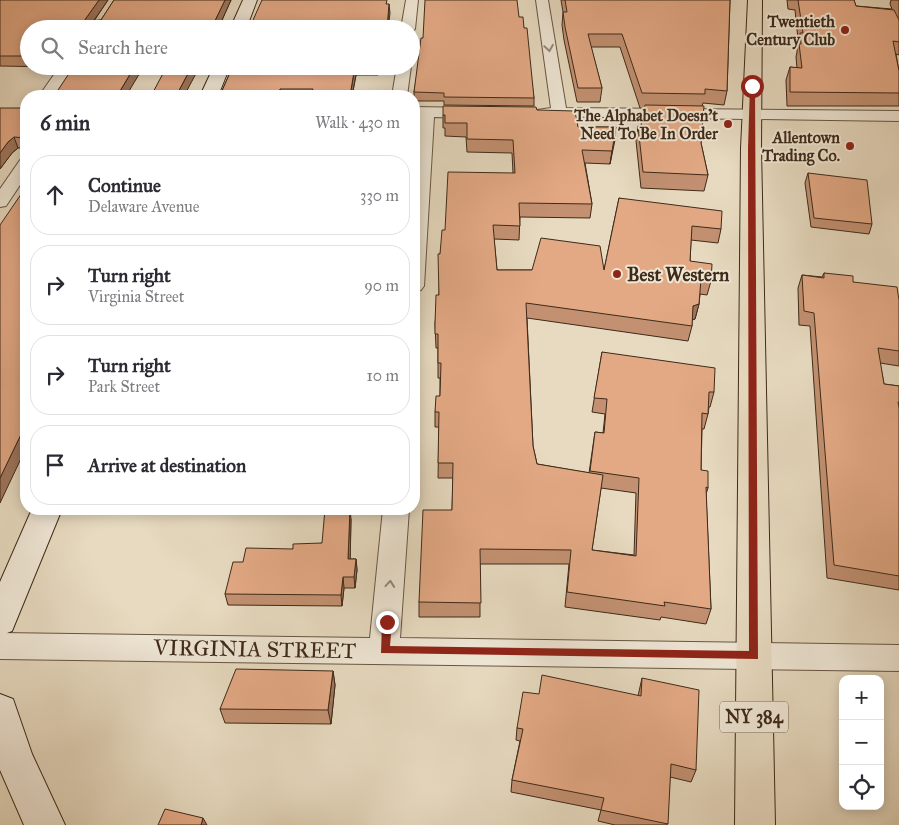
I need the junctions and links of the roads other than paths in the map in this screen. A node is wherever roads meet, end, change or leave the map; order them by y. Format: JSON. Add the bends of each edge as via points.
{"nodes":[{"id":1,"x":250,"y":0,"type":"edge"},
{"id":2,"x":412,"y":0,"type":"edge"},
{"id":3,"x":542,"y":0,"type":"edge"},
{"id":4,"x":755,"y":0,"type":"edge"},
{"id":5,"x":242,"y":20,"type":"edge"},
{"id":6,"x":409,"y":20,"type":"edge"},
{"id":7,"x":61,"y":75,"type":"edge"},
{"id":8,"x":218,"y":75,"type":"edge"},
{"id":9,"x":403,"y":75,"type":"edge"},
{"id":10,"x":50,"y":90,"type":"edge"},
{"id":11,"x":212,"y":90,"type":"edge"},
{"id":12,"x":401,"y":90,"type":"edge"},
{"id":13,"x":420,"y":112,"type":"edge"},
{"id":14,"x":492,"y":113,"type":"edge"},
{"id":15,"x":530,"y":113,"type":"edge"},
{"id":16,"x":559,"y":113,"type":"junction"},
{"id":17,"x":752,"y":115,"type":"junction"},
{"id":18,"x":899,"y":116,"type":"edge"},
{"id":19,"x":20,"y":173,"type":"edge"},
{"id":20,"x":0,"y":202,"type":"edge"},
{"id":21,"x":44,"y":515,"type":"edge"},
{"id":22,"x":395,"y":515,"type":"edge"},
{"id":23,"x":0,"y":621,"type":"edge"},
{"id":24,"x":0,"y":646,"type":"edge"},
{"id":25,"x":384,"y":650,"type":"junction"},
{"id":26,"x":754,"y":656,"type":"junction"},
{"id":27,"x":899,"y":658,"type":"edge"},
{"id":28,"x":0,"y":710,"type":"edge"},
{"id":29,"x":45,"y":825,"type":"edge"},
{"id":30,"x":755,"y":825,"type":"edge"}],
"edges":[{"from":1,"to":5,"type":"street"},
{"from":2,"to":6,"type":"street"},
{"from":3,"to":16,"type":"street","one_way":true},
{"from":4,"to":17,"type":"main road","number":"NY 384"},
{"from":7,"to":10,"type":"street"},
{"from":8,"to":11,"type":"street"},
{"from":9,"to":12,"type":"street"},
{"from":13,"to":14,"type":"street"},
{"from":15,"to":16,"type":"street"},
{"from":16,"to":17,"type":"street"},
{"from":17,"to":18,"type":"street"},
{"from":17,"to":26,"type":"main road","number":"NY 384"},
{"from":19,"to":20,"type":"street"},
{"from":21,"to":23,"type":"street"},
{"from":25,"to":22,"type":"street","one_way":true},
{"from":24,"to":25,"type":"street","name":"VIRGINIA STREET"},
{"from":25,"to":26,"type":"street","name":"VIRGINIA STREET"},
{"from":26,"to":27,"type":"street","name":"VIRGINIA STREET"},
{"from":26,"to":30,"type":"main road","number":"NY 384"},
{"from":28,"to":29,"type":"street","via":[[14,758]]}]}
